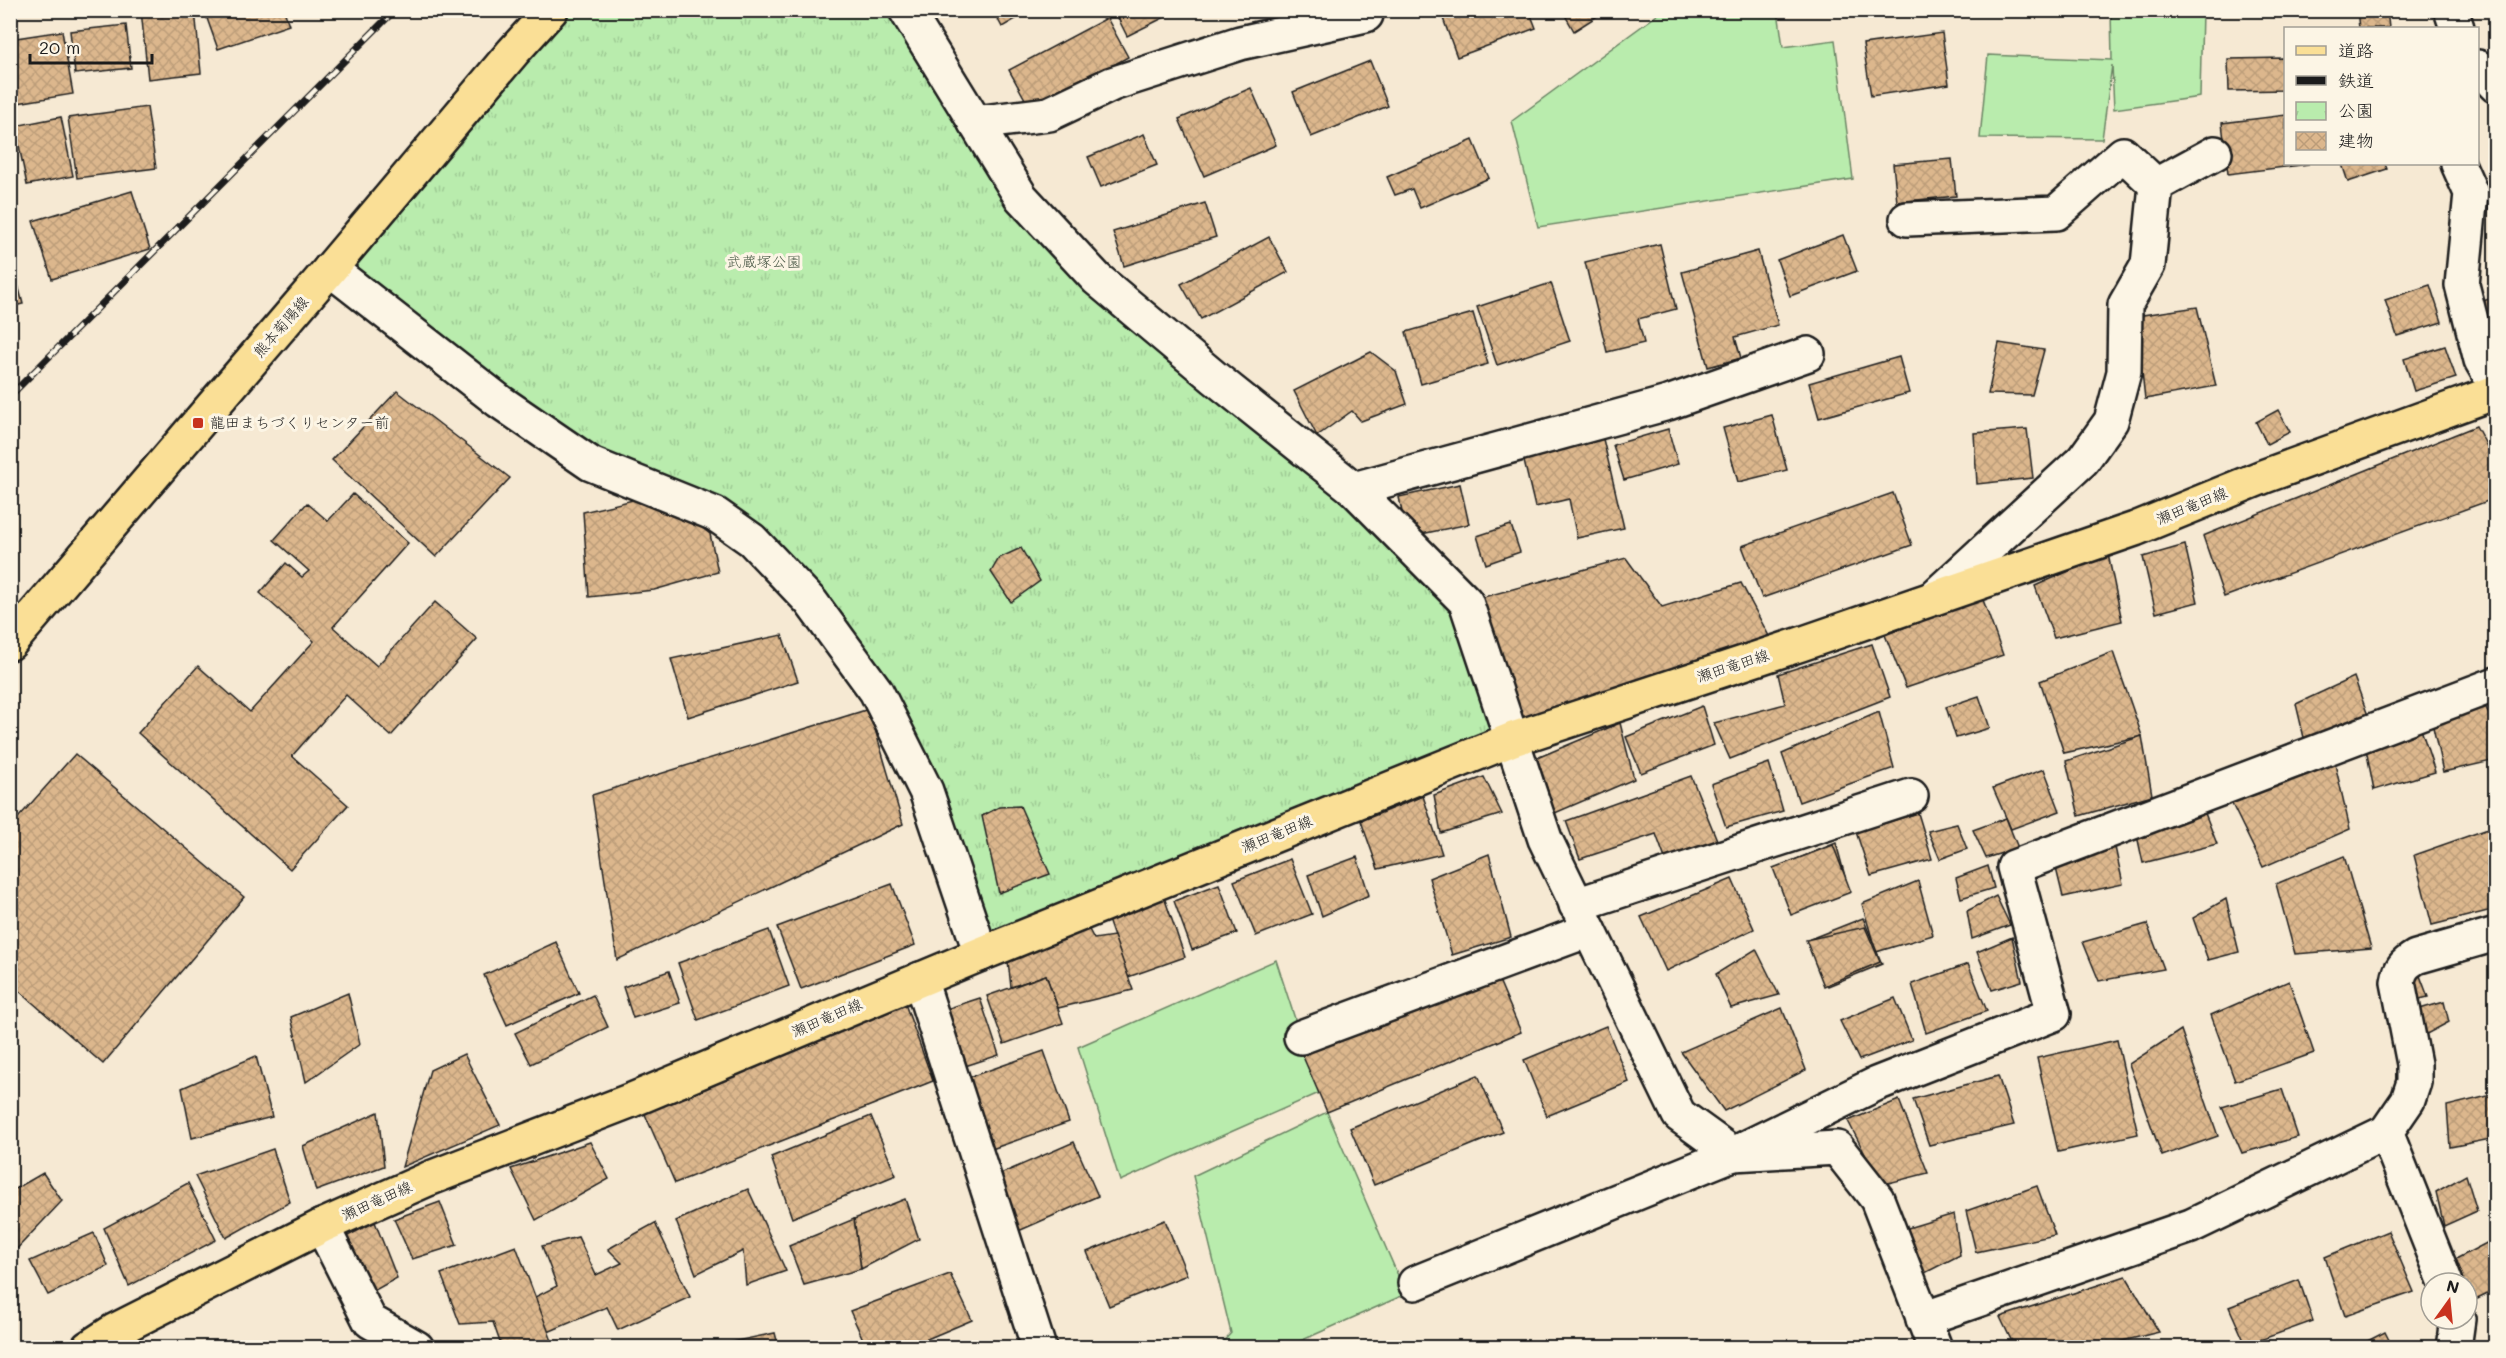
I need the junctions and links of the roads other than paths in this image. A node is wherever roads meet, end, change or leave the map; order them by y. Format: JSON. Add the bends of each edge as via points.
{"nodes":[{"id":1,"x":552,"y":10,"type":"edge"},
{"id":2,"x":906,"y":10,"type":"edge"},
{"id":3,"x":2451,"y":10,"type":"edge"},
{"id":4,"x":1366,"y":15,"type":"dead end"},
{"id":5,"x":2457,"y":27,"type":"edge"},
{"id":6,"x":2479,"y":68,"type":"edge"},
{"id":7,"x":2496,"y":86,"type":"edge"},
{"id":8,"x":975,"y":123,"type":"junction"},
{"id":9,"x":2215,"y":153,"type":"dead end"},
{"id":10,"x":2458,"y":165,"type":"edge"},
{"id":11,"x":2156,"y":185,"type":"junction"},
{"id":12,"x":1907,"y":219,"type":"dead end"},
{"id":13,"x":330,"y":269,"type":"junction"},
{"id":14,"x":1808,"y":354,"type":"dead end"},
{"id":15,"x":2496,"y":386,"type":"edge"},
{"id":16,"x":2496,"y":392,"type":"edge"},
{"id":17,"x":1354,"y":489,"type":"junction"},
{"id":18,"x":1933,"y":598,"type":"junction"},
{"id":19,"x":10,"y":643,"type":"edge"},
{"id":20,"x":2496,"y":684,"type":"edge"},
{"id":21,"x":1513,"y":739,"type":"junction"},
{"id":22,"x":1911,"y":796,"type":"dead end"},
{"id":23,"x":1582,"y":918,"type":"junction"},
{"id":24,"x":2496,"y":934,"type":"edge"},
{"id":25,"x":981,"y":954,"type":"junction"},
{"id":26,"x":920,"y":979,"type":"junction"},
{"id":27,"x":1301,"y":1038,"type":"dead end"},
{"id":28,"x":2386,"y":1132,"type":"junction"},
{"id":29,"x":1733,"y":1154,"type":"junction"},
{"id":30,"x":322,"y":1226,"type":"junction"},
{"id":31,"x":2441,"y":1271,"type":"edge"},
{"id":32,"x":1415,"y":1283,"type":"dead end"},
{"id":33,"x":2456,"y":1331,"type":"edge"},
{"id":34,"x":1929,"y":1333,"type":"edge"},
{"id":35,"x":88,"y":1347,"type":"edge"},
{"id":36,"x":417,"y":1347,"type":"edge"},
{"id":37,"x":1039,"y":1347,"type":"edge"},
{"id":38,"x":2454,"y":1347,"type":"edge"}],
"edges":[{"from":1,"to":13,"type":"main road","name":"熊本菊陽線"},
{"from":2,"to":8,"type":"street"},
{"from":3,"to":5,"type":"street"},
{"from":4,"to":8,"type":"street","via":[[1240,43],[1112,84],[1049,114]]},
{"from":6,"to":7,"type":"street"},
{"from":8,"to":17,"type":"street","via":[[1021,196],[1097,279]]},
{"from":9,"to":11,"type":"street"},
{"from":10,"to":15,"type":"street","via":[[2471,193],[2462,285],[2481,360]]},
{"from":11,"to":12,"type":"street","via":[[2123,154],[2056,213]]},
{"from":11,"to":18,"type":"street","via":[[2148,265],[2125,306],[2124,372],[2111,422],[2084,460]]},
{"from":13,"to":19,"type":"main road","name":"熊本菊陽線"},
{"from":13,"to":25,"type":"street","via":[[499,400],[591,464],[715,514],[752,540],[811,602],[876,691],[926,791]]},
{"from":14,"to":17,"type":"street","via":[[1668,403]]},
{"from":16,"to":18,"type":"main road","name":"瀬田竜田線","via":[[2265,476],[2135,529]]},
{"from":17,"to":21,"type":"street","via":[[1466,602]]},
{"from":18,"to":21,"type":"main road","name":"瀬田竜田線"},
{"from":20,"to":29,"type":"street","via":[[2014,867],[2054,1014],[1876,1084]]},
{"from":21,"to":23,"type":"street","via":[[1545,839]]},
{"from":21,"to":25,"type":"main road","name":"瀬田竜田線"},
{"from":22,"to":23,"type":"street"},
{"from":23,"to":27,"type":"street"},
{"from":23,"to":29,"type":"street","via":[[1679,1115]]},
{"from":24,"to":28,"type":"street","via":[[2416,957],[2400,971],[2398,982],[2414,1082],[2408,1100]]},
{"from":25,"to":26,"type":"main road","name":"瀬田竜田線"},
{"from":26,"to":30,"type":"main road","name":"瀬田竜田線"},
{"from":26,"to":37,"type":"street"},
{"from":28,"to":31,"type":"street"},
{"from":28,"to":34,"type":"street","via":[[2191,1226]]},
{"from":29,"to":32,"type":"street"},
{"from":29,"to":34,"type":"street","via":[[1837,1148],[1877,1200]]},
{"from":30,"to":35,"type":"main road","name":"瀬田竜田線"},
{"from":30,"to":36,"type":"street","via":[[370,1321]]},
{"from":33,"to":38,"type":"street"}]}
